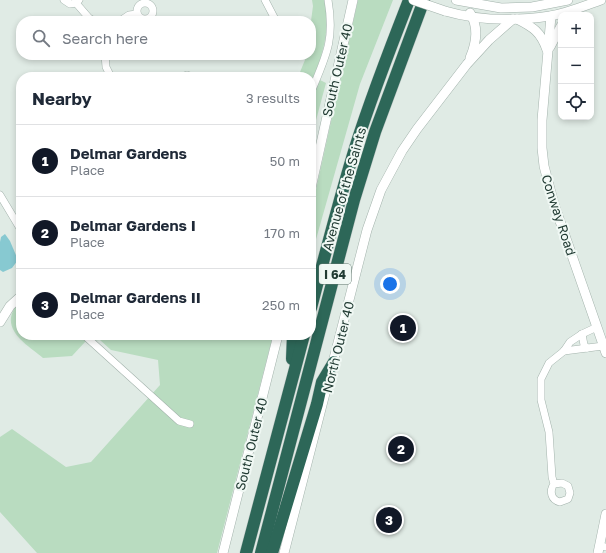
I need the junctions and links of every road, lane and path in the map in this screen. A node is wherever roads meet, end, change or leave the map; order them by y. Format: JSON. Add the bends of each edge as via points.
{"nodes":[{"id":1,"x":64,"y":0,"type":"edge"},
{"id":2,"x":265,"y":0,"type":"edge"},
{"id":3,"x":328,"y":0,"type":"edge"},
{"id":4,"x":353,"y":0,"type":"edge"},
{"id":5,"x":408,"y":0,"type":"edge"},
{"id":6,"x":413,"y":0,"type":"edge"},
{"id":7,"x":424,"y":0,"type":"edge"},
{"id":8,"x":458,"y":0,"type":"edge"},
{"id":9,"x":535,"y":0,"type":"edge"},
{"id":10,"x":568,"y":0,"type":"edge"},
{"id":11,"x":601,"y":0,"type":"edge"},
{"id":12,"x":77,"y":2,"type":"edge"},
{"id":13,"x":550,"y":2,"type":"edge"},
{"id":14,"x":523,"y":7,"type":"junction"},
{"id":15,"x":582,"y":8,"type":"junction"},
{"id":16,"x":576,"y":12,"type":"edge"},
{"id":17,"x":137,"y":14,"type":"dead end"},
{"id":18,"x":88,"y":16,"type":"edge"},
{"id":19,"x":128,"y":16,"type":"edge"},
{"id":20,"x":273,"y":16,"type":"edge"},
{"id":21,"x":551,"y":16,"type":"junction"},
{"id":22,"x":472,"y":17,"type":"junction"},
{"id":23,"x":514,"y":19,"type":"junction"},
{"id":24,"x":558,"y":32,"type":"edge"},
{"id":25,"x":548,"y":52,"type":"junction"},
{"id":26,"x":105,"y":60,"type":"edge"},
{"id":27,"x":467,"y":64,"type":"junction"},
{"id":28,"x":108,"y":72,"type":"edge"},
{"id":29,"x":316,"y":79,"type":"edge"},
{"id":30,"x":316,"y":151,"type":"edge"},
{"id":31,"x":0,"y":195,"type":"edge"},
{"id":32,"x":16,"y":222,"type":"edge"},
{"id":33,"x":316,"y":288,"type":"edge"},
{"id":34,"x":16,"y":301,"type":"edge"},
{"id":35,"x":0,"y":322,"type":"edge"},
{"id":36,"x":597,"y":327,"type":"junction"},
{"id":37,"x":582,"y":334,"type":"junction"},
{"id":38,"x":90,"y":340,"type":"edge"},
{"id":39,"x":277,"y":340,"type":"edge"},
{"id":40,"x":293,"y":340,"type":"edge"},
{"id":41,"x":303,"y":340,"type":"edge"},
{"id":42,"x":587,"y":348,"type":"junction"},
{"id":43,"x":605,"y":349,"type":"edge"},
{"id":44,"x":564,"y":351,"type":"junction"},
{"id":45,"x":334,"y":362,"type":"junction"},
{"id":46,"x":291,"y":384,"type":"junction"},
{"id":47,"x":190,"y":424,"type":"dead end"},
{"id":48,"x":554,"y":484,"type":"dead end"},
{"id":49,"x":606,"y":514,"type":"edge"},
{"id":50,"x":602,"y":549,"type":"edge"},
{"id":51,"x":223,"y":553,"type":"edge"},
{"id":52,"x":246,"y":553,"type":"edge"},
{"id":53,"x":262,"y":553,"type":"edge"},
{"id":54,"x":272,"y":553,"type":"edge"},
{"id":55,"x":284,"y":553,"type":"edge"}],
"edges":[{"from":1,"to":12,"type":"street","via":[[70,4]]},
{"from":2,"to":20,"type":"street"},
{"from":3,"to":29,"type":"street","via":[[330,39]]},
{"from":4,"to":30,"type":"street","name":"South Outer 40"},
{"from":5,"to":33,"type":"highway","name":"Avenue of the Saints","number":"I 64","via":[[352,158]]},
{"from":6,"to":22,"type":"street","bridge":true},
{"from":7,"to":53,"type":"highway","name":"Avenue of the Saints","number":"I 64","via":[[375,132],[354,200]]},
{"from":8,"to":14,"type":"street","via":[[500,8]]},
{"from":8,"to":22,"type":"street"},
{"from":9,"to":14,"type":"street"},
{"from":10,"to":13,"type":"street"},
{"from":11,"to":15,"type":"street"},
{"from":12,"to":18,"type":"street"},
{"from":13,"to":14,"type":"street"},
{"from":13,"to":21,"type":"street","name":"Conway Road"},
{"from":15,"to":16,"type":"street"},
{"from":15,"to":21,"type":"street"},
{"from":17,"to":19,"type":"street"},
{"from":21,"to":23,"type":"street"},
{"from":21,"to":25,"type":"street","name":"Conway Road"},
{"from":22,"to":23,"type":"street"},
{"from":22,"to":27,"type":"street","via":[[476,39]]},
{"from":23,"to":25,"type":"street","via":[[536,30]]},
{"from":23,"to":27,"type":"street","name":"North Outer 40","via":[[489,40]]},
{"from":24,"to":25,"type":"street"},
{"from":25,"to":36,"type":"street","name":"Conway Road","via":[[542,120],[544,166],[548,186]]},
{"from":26,"to":28,"type":"street"},
{"from":27,"to":45,"type":"street","name":"North Outer 40","via":[[417,129],[381,190],[367,230]]},
{"from":31,"to":32,"type":"street"},
{"from":34,"to":35,"type":"street"},
{"from":36,"to":37,"type":"street"},
{"from":36,"to":43,"type":"street","name":"Conway Road"},
{"from":37,"to":42,"type":"street"},
{"from":37,"to":44,"type":"street","via":[[570,342]]},
{"from":38,"to":47,"type":"street","via":[[179,421]]},
{"from":39,"to":51,"type":"street","name":"South Outer 40"},
{"from":40,"to":46,"type":"highway"},
{"from":41,"to":46,"type":"highway"},
{"from":42,"to":43,"type":"street"},
{"from":42,"to":44,"type":"street"},
{"from":44,"to":48,"type":"street","via":[[549,363],[540,390],[549,432]]},
{"from":45,"to":54,"type":"highway","via":[[322,382]]},
{"from":45,"to":55,"type":"street","name":"North Outer 40"},
{"from":46,"to":52,"type":"highway"},
{"from":49,"to":50,"type":"street"}]}
